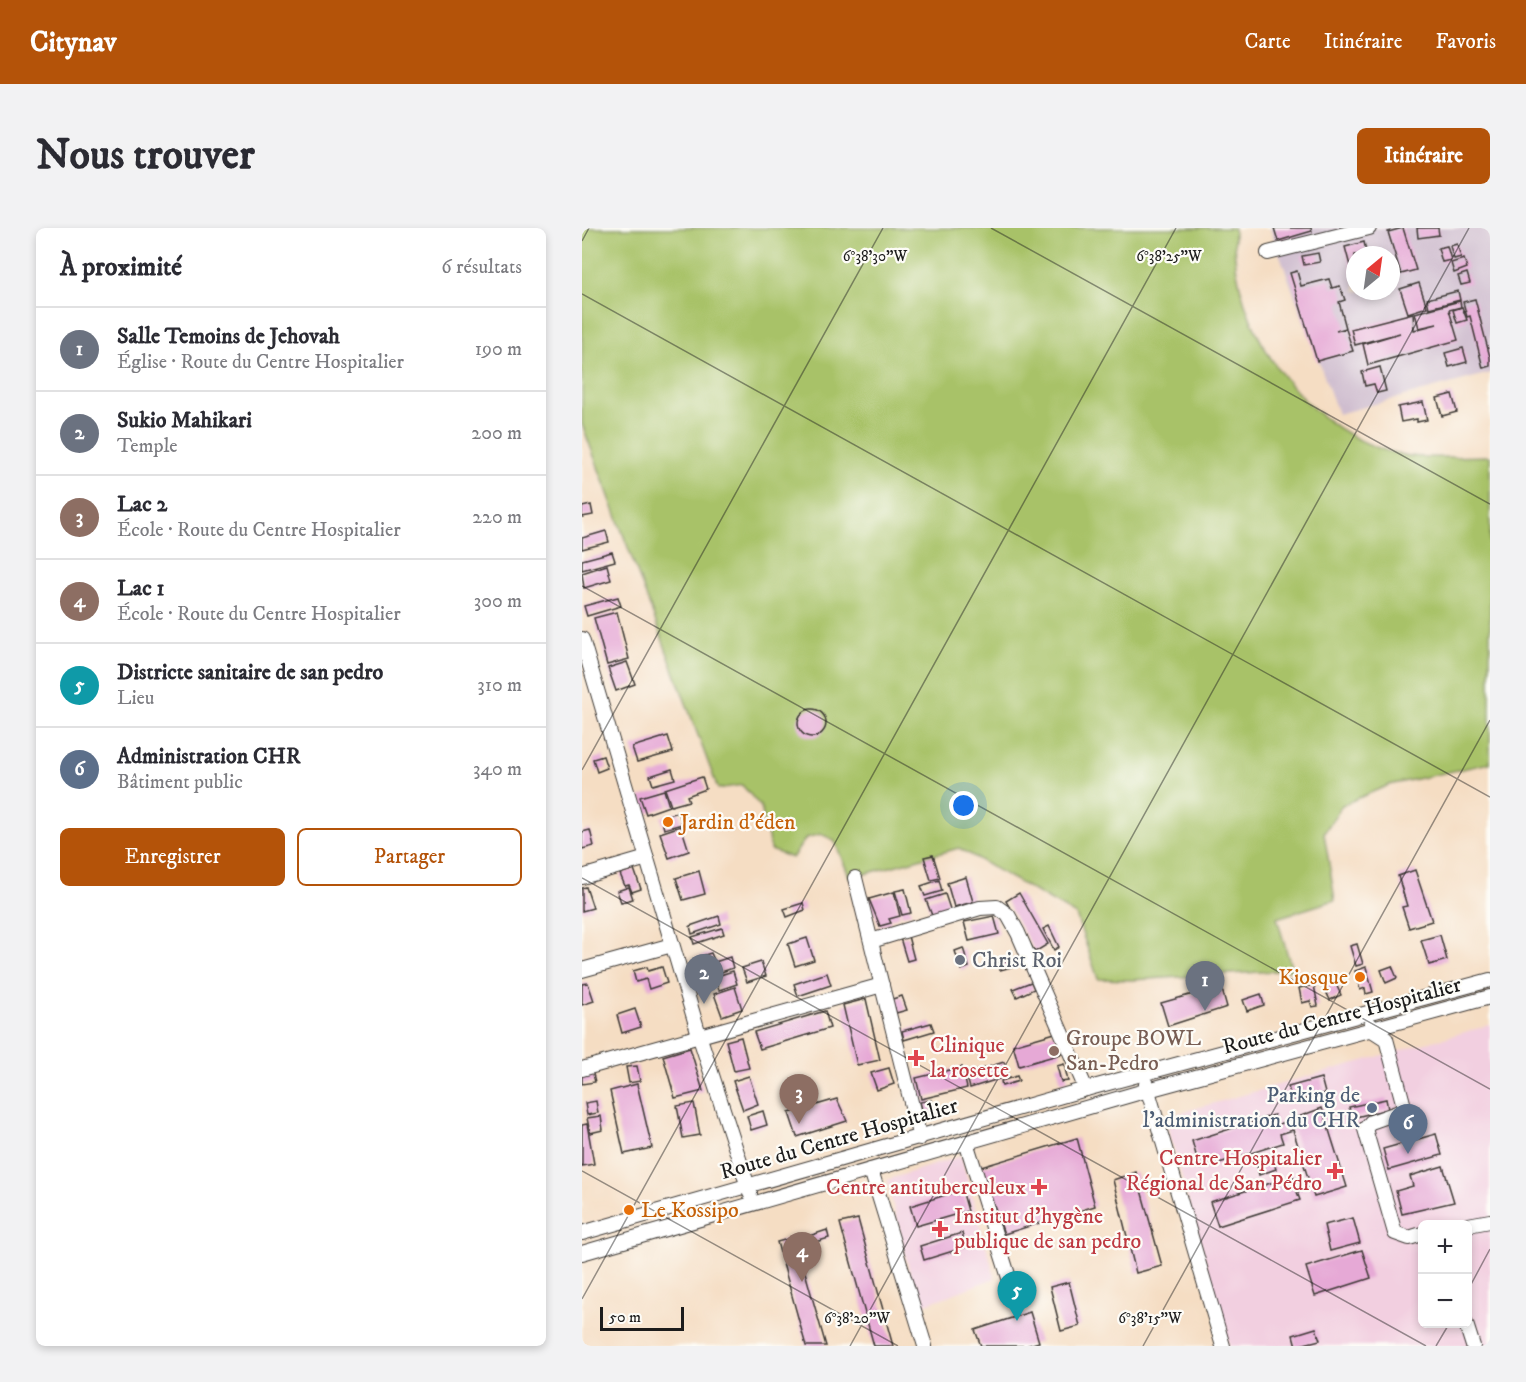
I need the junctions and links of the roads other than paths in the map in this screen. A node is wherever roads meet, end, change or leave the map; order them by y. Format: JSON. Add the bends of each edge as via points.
{"nodes":[{"id":1,"x":1369,"y":228,"type":"edge"},
{"id":2,"x":1268,"y":253,"type":"dead end"},
{"id":3,"x":582,"y":639,"type":"edge"},
{"id":4,"x":647,"y":858,"type":"junction"},
{"id":5,"x":582,"y":877,"type":"edge"},
{"id":6,"x":855,"y":878,"type":"dead end"},
{"id":7,"x":871,"y":941,"type":"junction"},
{"id":8,"x":672,"y":945,"type":"junction"},
{"id":9,"x":582,"y":970,"type":"edge"},
{"id":10,"x":1490,"y":980,"type":"edge"},
{"id":11,"x":882,"y":985,"type":"junction"},
{"id":12,"x":1490,"y":997,"type":"edge"},
{"id":13,"x":1388,"y":1006,"type":"junction"},
{"id":14,"x":1366,"y":1012,"type":"junction"},
{"id":15,"x":1393,"y":1024,"type":"junction"},
{"id":16,"x":1372,"y":1030,"type":"junction"},
{"id":17,"x":700,"y":1038,"type":"junction"},
{"id":18,"x":1386,"y":1039,"type":"junction"},
{"id":19,"x":582,"y":1069,"type":"edge"},
{"id":20,"x":1143,"y":1074,"type":"junction"},
{"id":21,"x":1086,"y":1089,"type":"junction"},
{"id":22,"x":1148,"y":1090,"type":"junction"},
{"id":23,"x":920,"y":1138,"type":"junction"},
{"id":24,"x":966,"y":1142,"type":"junction"},
{"id":25,"x":871,"y":1170,"type":"junction"},
{"id":26,"x":748,"y":1186,"type":"junction"},
{"id":27,"x":752,"y":1204,"type":"junction"},
{"id":28,"x":1490,"y":1221,"type":"edge"},
{"id":29,"x":1472,"y":1224,"type":"edge"},
{"id":30,"x":582,"y":1233,"type":"edge"},
{"id":31,"x":1418,"y":1235,"type":"edge"},
{"id":32,"x":582,"y":1253,"type":"edge"},
{"id":33,"x":1011,"y":1281,"type":"dead end"},
{"id":34,"x":1468,"y":1328,"type":"edge"},
{"id":35,"x":925,"y":1346,"type":"edge"},
{"id":36,"x":1223,"y":1346,"type":"edge"},
{"id":37,"x":1473,"y":1346,"type":"edge"}],
"edges":[{"from":1,"to":2,"type":"street"},
{"from":3,"to":4,"type":"street"},
{"from":4,"to":5,"type":"street"},
{"from":4,"to":8,"type":"street"},
{"from":6,"to":7,"type":"street"},
{"from":7,"to":11,"type":"street"},
{"from":7,"to":21,"type":"street","via":[[980,908],[997,907],[1008,915],[1018,933]]},
{"from":8,"to":9,"type":"street"},
{"from":8,"to":17,"type":"street"},
{"from":10,"to":13,"type":"street","name":"Route du Centre Hospitalier"},
{"from":11,"to":17,"type":"street"},
{"from":11,"to":23,"type":"street"},
{"from":12,"to":15,"type":"street","name":"Route du Centre Hospitalier"},
{"from":13,"to":14,"type":"street","name":"Route du Centre Hospitalier"},
{"from":13,"to":15,"type":"street"},
{"from":14,"to":16,"type":"street"},
{"from":14,"to":20,"type":"street","name":"Route du Centre Hospitalier"},
{"from":15,"to":16,"type":"street","name":"Route du Centre Hospitalier"},
{"from":15,"to":18,"type":"street"},
{"from":16,"to":18,"type":"street"},
{"from":16,"to":22,"type":"street","name":"Route du Centre Hospitalier"},
{"from":17,"to":19,"type":"street"},
{"from":17,"to":26,"type":"street"},
{"from":18,"to":31,"type":"street","via":[[1405,1110],[1371,1122],[1365,1130],[1395,1233],[1409,1238]]},
{"from":20,"to":21,"type":"street","name":"Route du Centre Hospitalier"},
{"from":20,"to":22,"type":"street"},
{"from":21,"to":23,"type":"street","name":"Route du Centre Hospitalier"},
{"from":22,"to":24,"type":"street","name":"Route du Centre Hospitalier"},
{"from":22,"to":36,"type":"street"},
{"from":23,"to":26,"type":"street","name":"Route du Centre Hospitalier"},
{"from":24,"to":25,"type":"street","name":"Route du Centre Hospitalier"},
{"from":24,"to":33,"type":"street"},
{"from":25,"to":27,"type":"street","name":"Route du Centre Hospitalier"},
{"from":25,"to":35,"type":"street"},
{"from":26,"to":27,"type":"street"},
{"from":26,"to":30,"type":"street","name":"Route du Centre Hospitalier"},
{"from":27,"to":32,"type":"street","name":"Route du Centre Hospitalier"},
{"from":28,"to":29,"type":"street"},
{"from":34,"to":37,"type":"street"}]}
